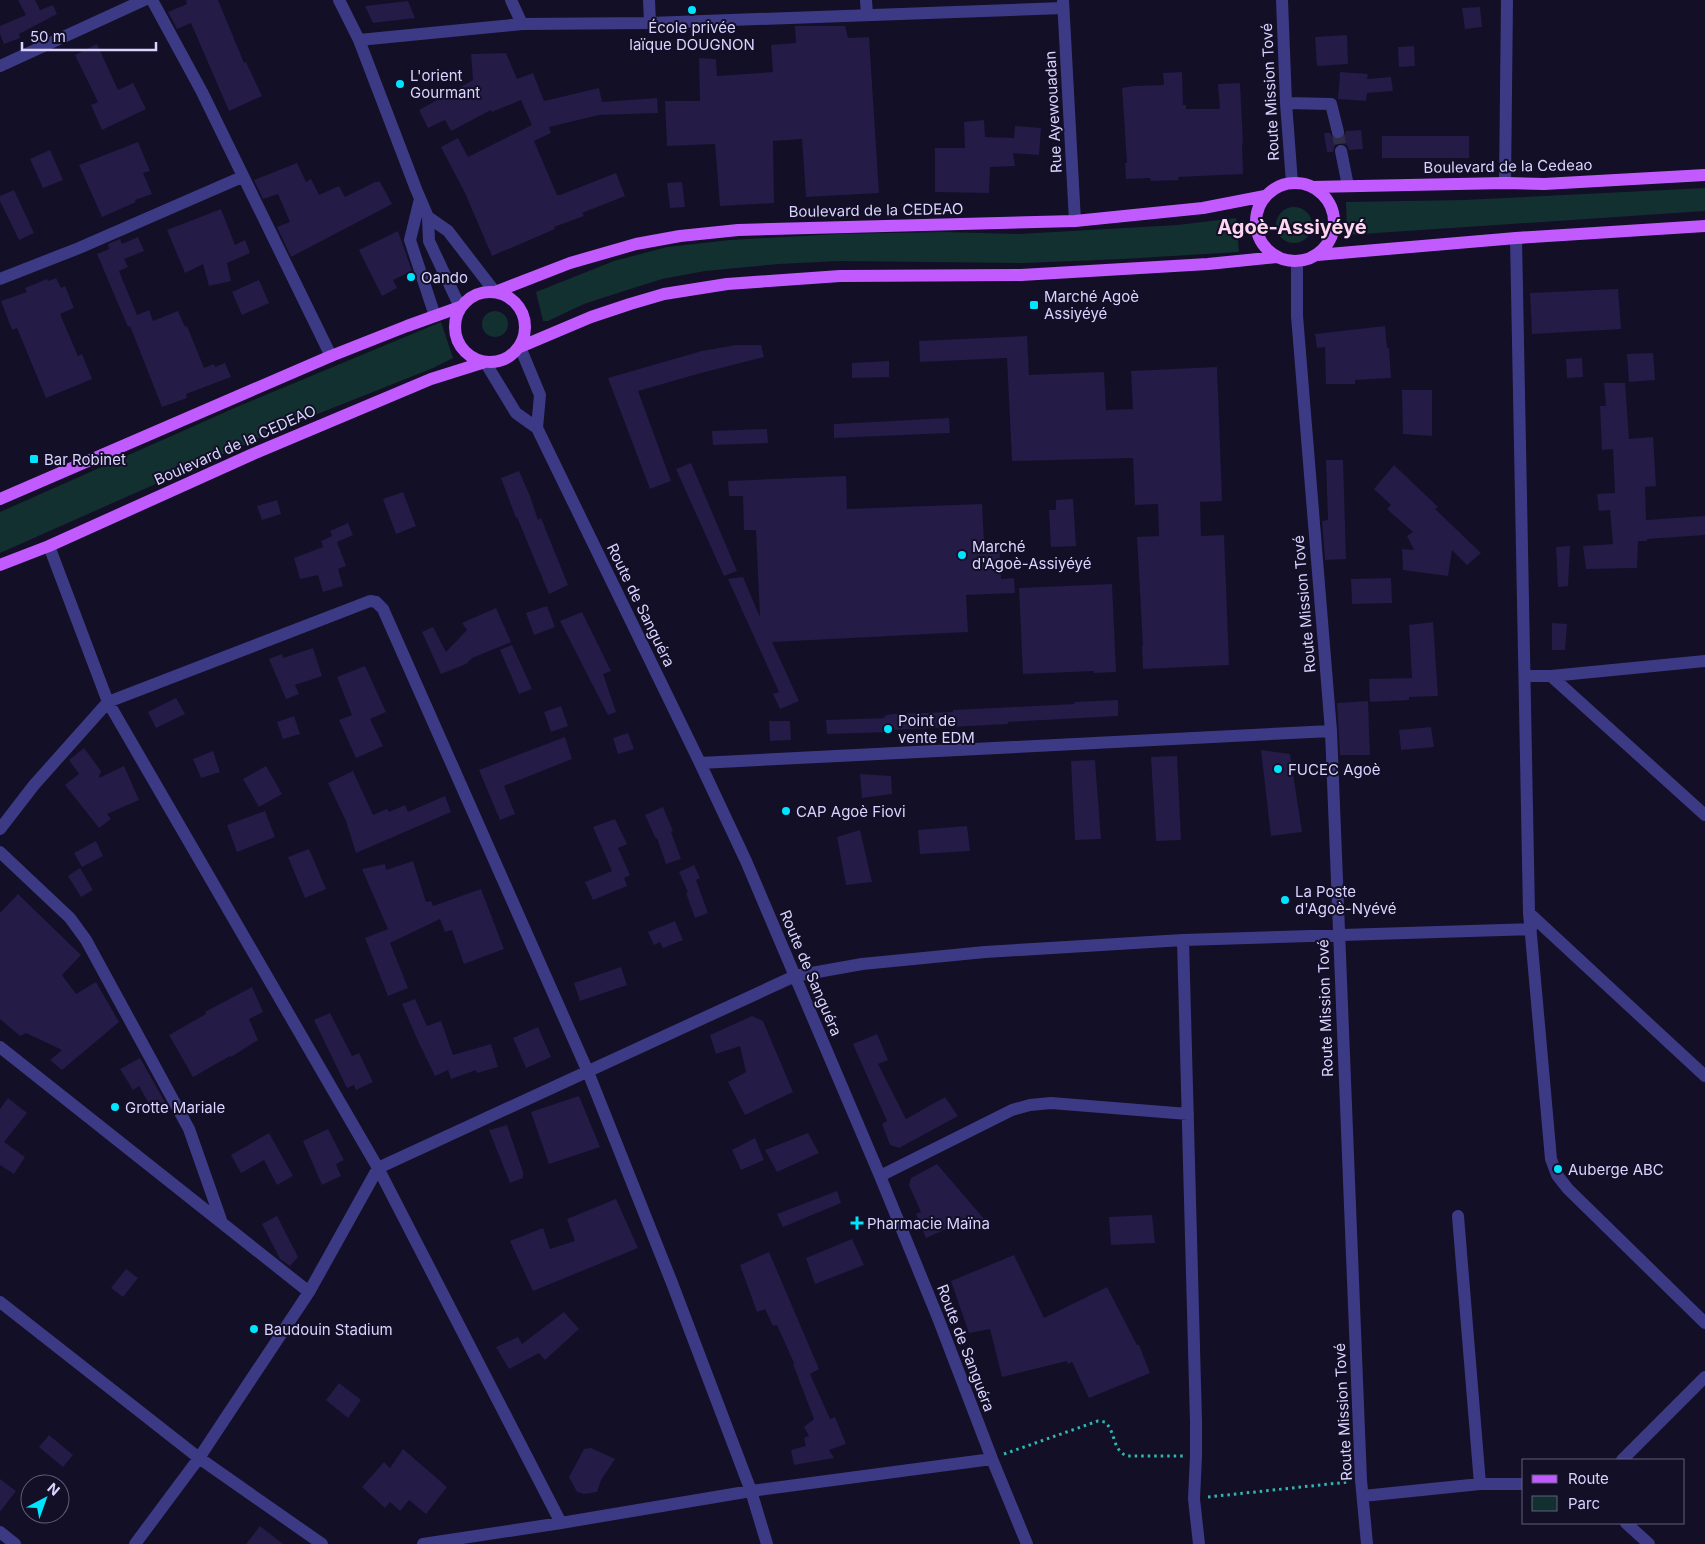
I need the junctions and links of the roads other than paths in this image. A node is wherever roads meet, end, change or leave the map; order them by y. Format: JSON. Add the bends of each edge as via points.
{"nodes":[{"id":1,"x":144,"y":0,"type":"edge"},
{"id":2,"x":152,"y":0,"type":"edge"},
{"id":3,"x":339,"y":0,"type":"edge"},
{"id":4,"x":511,"y":0,"type":"edge"},
{"id":5,"x":649,"y":0,"type":"edge"},
{"id":6,"x":866,"y":0,"type":"edge"},
{"id":7,"x":1282,"y":0,"type":"edge"},
{"id":8,"x":1507,"y":0,"type":"edge"},
{"id":9,"x":1063,"y":4,"type":"edge"},
{"id":10,"x":866,"y":15,"type":"junction"},
{"id":11,"x":650,"y":23,"type":"junction"},
{"id":12,"x":522,"y":24,"type":"junction"},
{"id":13,"x":359,"y":40,"type":"junction"},
{"id":14,"x":0,"y":66,"type":"edge"},
{"id":15,"x":1286,"y":103,"type":"junction"},
{"id":16,"x":1338,"y":132,"type":"tunnel mouth"},
{"id":17,"x":1341,"y":151,"type":"tunnel mouth"},
{"id":18,"x":1705,"y":175,"type":"edge"},
{"id":19,"x":242,"y":177,"type":"junction"},
{"id":20,"x":1292,"y":183,"type":"junction"},
{"id":21,"x":1505,"y":183,"type":"junction"},
{"id":22,"x":1348,"y":186,"type":"junction"},
{"id":23,"x":1312,"y":187,"type":"junction"},
{"id":24,"x":1265,"y":196,"type":"junction"},
{"id":25,"x":420,"y":199,"type":"junction"},
{"id":26,"x":428,"y":217,"type":"junction"},
{"id":27,"x":1075,"y":221,"type":"junction"},
{"id":28,"x":1705,"y":226,"type":"edge"},
{"id":29,"x":1516,"y":238,"type":"junction"},
{"id":30,"x":1316,"y":255,"type":"junction"},
{"id":31,"x":1277,"y":257,"type":"junction"},
{"id":32,"x":1297,"y":261,"type":"junction"},
{"id":33,"x":0,"y":279,"type":"edge"},
{"id":34,"x":495,"y":292,"type":"junction"},
{"id":35,"x":460,"y":307,"type":"junction"},
{"id":36,"x":435,"y":316,"type":"junction"},
{"id":37,"x":520,"y":347,"type":"junction"},
{"id":38,"x":331,"y":356,"type":"junction"},
{"id":39,"x":485,"y":362,"type":"junction"},
{"id":40,"x":537,"y":428,"type":"junction"},
{"id":41,"x":0,"y":499,"type":"edge"},
{"id":42,"x":50,"y":546,"type":"junction"},
{"id":43,"x":0,"y":565,"type":"edge"},
{"id":44,"x":1705,"y":661,"type":"edge"},
{"id":45,"x":1525,"y":676,"type":"junction"},
{"id":46,"x":1550,"y":676,"type":"junction"},
{"id":47,"x":108,"y":702,"type":"junction"},
{"id":48,"x":1331,"y":731,"type":"junction"},
{"id":49,"x":700,"y":763,"type":"junction"},
{"id":50,"x":1705,"y":814,"type":"edge"},
{"id":51,"x":0,"y":829,"type":"edge"},
{"id":52,"x":0,"y":852,"type":"edge"},
{"id":53,"x":1529,"y":913,"type":"junction"},
{"id":54,"x":1531,"y":929,"type":"junction"},
{"id":55,"x":1339,"y":935,"type":"junction"},
{"id":56,"x":1183,"y":940,"type":"junction"},
{"id":57,"x":795,"y":976,"type":"junction"},
{"id":58,"x":0,"y":1047,"type":"edge"},
{"id":59,"x":588,"y":1072,"type":"junction"},
{"id":60,"x":1705,"y":1076,"type":"edge"},
{"id":61,"x":1188,"y":1114,"type":"junction"},
{"id":62,"x":378,"y":1168,"type":"junction"},
{"id":63,"x":880,"y":1176,"type":"junction"},
{"id":64,"x":1458,"y":1216,"type":"dead end"},
{"id":65,"x":222,"y":1223,"type":"junction"},
{"id":66,"x":309,"y":1292,"type":"junction"},
{"id":67,"x":0,"y":1302,"type":"edge"},
{"id":68,"x":1705,"y":1323,"type":"edge"},
{"id":69,"x":1705,"y":1377,"type":"edge"},
{"id":70,"x":199,"y":1458,"type":"junction"},
{"id":71,"x":992,"y":1459,"type":"junction"},
{"id":72,"x":1623,"y":1459,"type":"edge"},
{"id":73,"x":1480,"y":1484,"type":"junction"},
{"id":74,"x":1522,"y":1484,"type":"edge"},
{"id":75,"x":751,"y":1491,"type":"junction"},
{"id":76,"x":1363,"y":1496,"type":"junction"},
{"id":77,"x":561,"y":1523,"type":"junction"},
{"id":78,"x":1627,"y":1524,"type":"edge"},
{"id":79,"x":0,"y":1532,"type":"edge"},
{"id":80,"x":15,"y":1544,"type":"edge"},
{"id":81,"x":135,"y":1544,"type":"edge"},
{"id":82,"x":322,"y":1544,"type":"edge"},
{"id":83,"x":423,"y":1544,"type":"edge"},
{"id":84,"x":767,"y":1544,"type":"edge"},
{"id":85,"x":1027,"y":1544,"type":"edge"},
{"id":86,"x":1199,"y":1544,"type":"edge"},
{"id":87,"x":1367,"y":1544,"type":"edge"},
{"id":88,"x":1649,"y":1544,"type":"edge"}],
"edges":[{"from":1,"to":14,"type":"street"},
{"from":2,"to":19,"type":"street","via":[[202,92]]},
{"from":3,"to":13,"type":"street"},
{"from":4,"to":12,"type":"street"},
{"from":5,"to":11,"type":"street"},
{"from":6,"to":10,"type":"street"},
{"from":7,"to":15,"type":"street","name":"Route Mission Tové"},
{"from":8,"to":21,"type":"street"},
{"from":9,"to":10,"type":"street"},
{"from":9,"to":27,"type":"street","name":"Rue Ayewouadan"},
{"from":10,"to":11,"type":"street"},
{"from":11,"to":12,"type":"street"},
{"from":12,"to":13,"type":"street"},
{"from":13,"to":25,"type":"street"},
{"from":15,"to":16,"type":"street","via":[[1331,104]]},
{"from":15,"to":20,"type":"street","name":"Route Mission Tové"},
{"from":17,"to":22,"type":"street"},
{"from":18,"to":21,"type":"main road","name":"Boulevard de la Cedeao","via":[[1544,184]]},
{"from":19,"to":33,"type":"street"},
{"from":19,"to":38,"type":"street"},
{"from":20,"to":23,"type":"main road","name":"Boulevard de la Cedeao"},
{"from":20,"to":24,"type":"main road","via":[[1277,187]]},
{"from":21,"to":22,"type":"main road","name":"Boulevard de la Cedeao"},
{"from":22,"to":23,"type":"main road","name":"Boulevard de la Cedeao"},
{"from":23,"to":30,"type":"main road","via":[[1328,200],[1334,220],[1330,240]]},
{"from":24,"to":27,"type":"main road","name":"Boulevard de la CEDEAO","via":[[1203,208]]},
{"from":24,"to":31,"type":"main road","via":[[1256,214],[1257,234],[1268,251]]},
{"from":25,"to":26,"type":"street"},
{"from":25,"to":36,"type":"street","via":[[410,240]]},
{"from":26,"to":34,"type":"street","via":[[448,231]]},
{"from":26,"to":35,"type":"street","via":[[429,241]]},
{"from":27,"to":34,"type":"main road","name":"Boulevard de la CEDEAO","via":[[738,230],[680,236],[636,244],[570,263]]},
{"from":28,"to":29,"type":"main road"},
{"from":29,"to":30,"type":"main road"},
{"from":29,"to":45,"type":"street"},
{"from":30,"to":32,"type":"main road"},
{"from":31,"to":32,"type":"main road"},
{"from":31,"to":37,"type":"main road","via":[[1021,275],[840,276],[727,284],[664,294],[630,304]]},
{"from":32,"to":48,"type":"street","name":"Route Mission Tové","via":[[1297,316]]},
{"from":34,"to":35,"type":"main road","via":[[476,295]]},
{"from":34,"to":37,"type":"main road","via":[[505,295],[520,308],[526,328]]},
{"from":35,"to":36,"type":"main road"},
{"from":35,"to":39,"type":"main road","via":[[454,327],[458,341],[467,354]]},
{"from":36,"to":38,"type":"main road"},
{"from":37,"to":39,"type":"main road","via":[[505,360]]},
{"from":37,"to":40,"type":"street","via":[[540,395]]},
{"from":38,"to":41,"type":"main road"},
{"from":39,"to":40,"type":"street","name":"Route de Sanguéra","via":[[516,413]]},
{"from":39,"to":42,"type":"main road","name":"Boulevard de la CEDEAO","via":[[431,379],[253,454]]},
{"from":40,"to":49,"type":"street","name":"Route de Sanguéra"},
{"from":42,"to":43,"type":"main road","name":"Boulevard de la CEDEAO"},
{"from":42,"to":47,"type":"street"},
{"from":44,"to":46,"type":"street"},
{"from":45,"to":46,"type":"street"},
{"from":45,"to":53,"type":"street"},
{"from":46,"to":50,"type":"street"},
{"from":47,"to":51,"type":"street","via":[[34,785]]},
{"from":47,"to":59,"type":"street","via":[[370,601],[376,602],[383,609]]},
{"from":47,"to":62,"type":"street"},
{"from":48,"to":49,"type":"street"},
{"from":48,"to":55,"type":"street","name":"Route Mission Tové"},
{"from":49,"to":57,"type":"street","name":"Route de Sanguéra"},
{"from":52,"to":65,"type":"street","via":[[70,918],[86,940],[189,1129]]},
{"from":53,"to":54,"type":"street"},
{"from":53,"to":60,"type":"street"},
{"from":54,"to":55,"type":"street"},
{"from":54,"to":68,"type":"street","via":[[1551,1159],[1556,1175]]},
{"from":55,"to":56,"type":"street"},
{"from":55,"to":76,"type":"street","name":"Route Mission Tové"},
{"from":56,"to":57,"type":"street","via":[[927,957]]},
{"from":56,"to":61,"type":"street"},
{"from":57,"to":59,"type":"street"},
{"from":57,"to":63,"type":"street","name":"Route de Sanguéra"},
{"from":58,"to":65,"type":"street"},
{"from":59,"to":62,"type":"street"},
{"from":59,"to":75,"type":"street"},
{"from":61,"to":63,"type":"street","via":[[1030,1104]]},
{"from":61,"to":86,"type":"street","via":[[1196,1456],[1194,1499]]},
{"from":62,"to":66,"type":"street"},
{"from":62,"to":77,"type":"street"},
{"from":63,"to":71,"type":"street","name":"Route de Sanguéra"},
{"from":64,"to":73,"type":"street"},
{"from":65,"to":66,"type":"street"},
{"from":66,"to":70,"type":"street"},
{"from":67,"to":70,"type":"street"},
{"from":69,"to":72,"type":"street"},
{"from":70,"to":81,"type":"street"},
{"from":70,"to":82,"type":"street"},
{"from":71,"to":75,"type":"street"},
{"from":71,"to":85,"type":"street","name":"Route de Sanguéra"},
{"from":73,"to":74,"type":"street"},
{"from":73,"to":76,"type":"street"},
{"from":75,"to":77,"type":"street"},
{"from":75,"to":84,"type":"street"},
{"from":76,"to":87,"type":"street","name":"Route Mission Tové"},
{"from":77,"to":83,"type":"street"},
{"from":78,"to":88,"type":"street"},
{"from":79,"to":80,"type":"street"}]}
